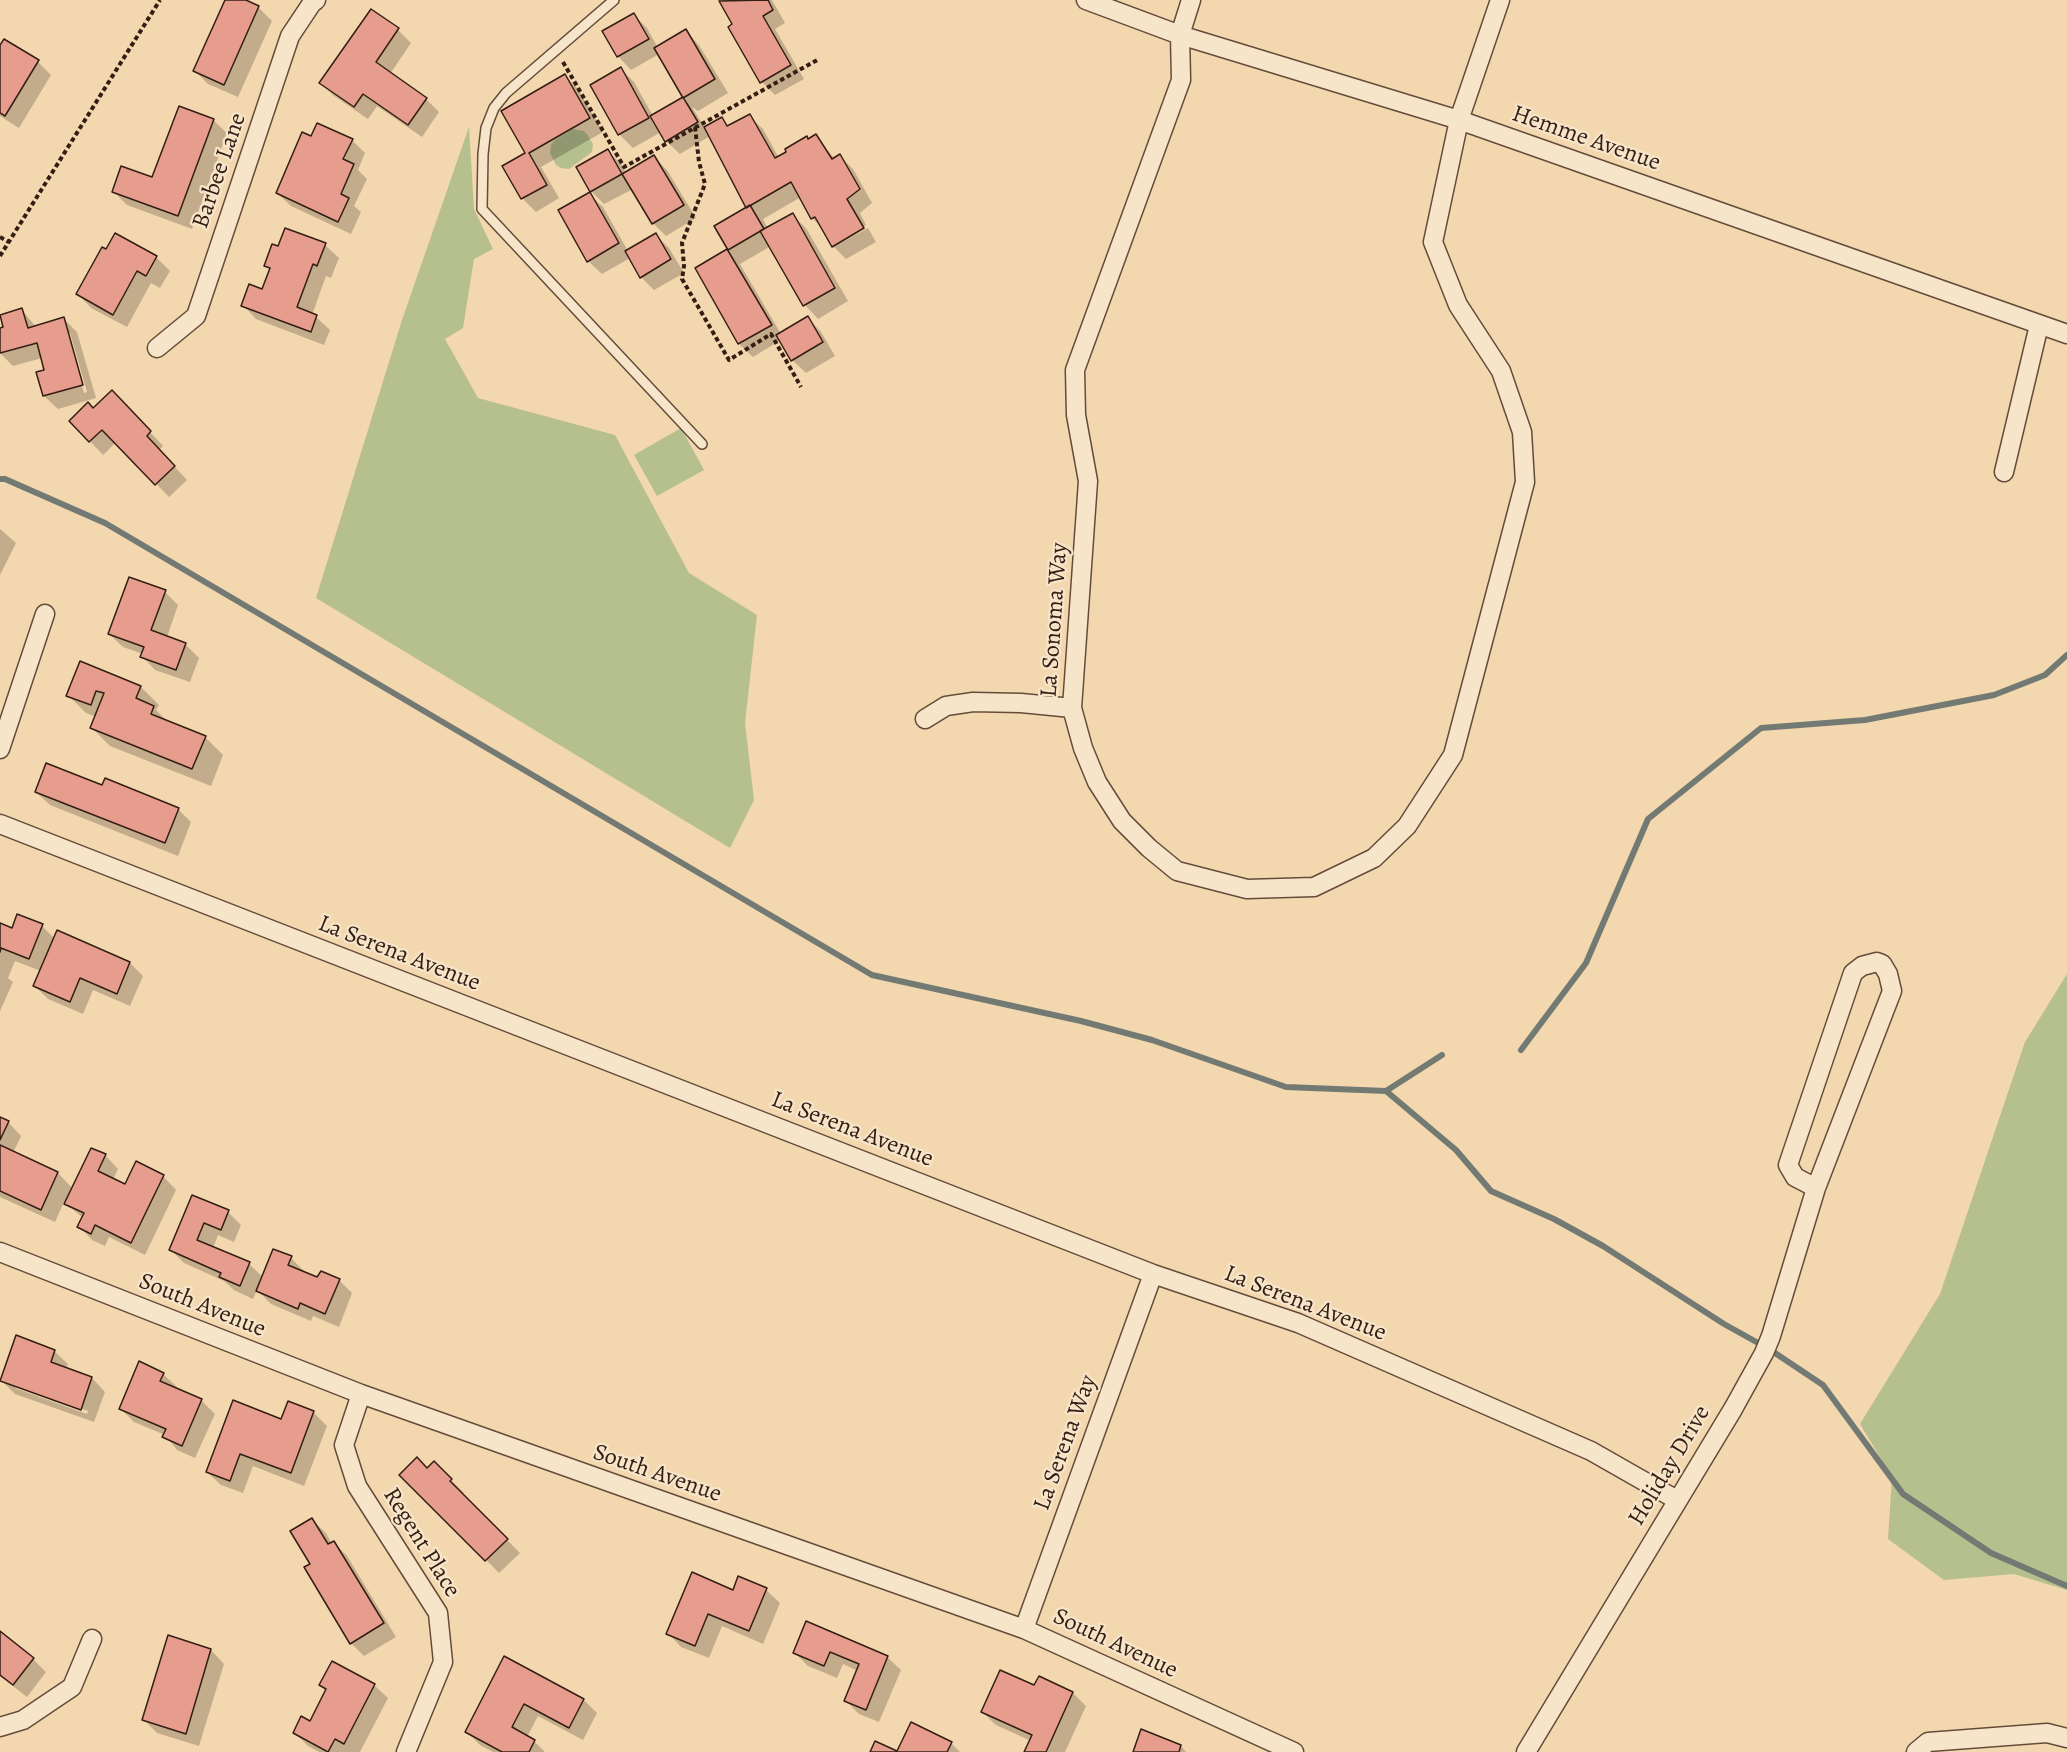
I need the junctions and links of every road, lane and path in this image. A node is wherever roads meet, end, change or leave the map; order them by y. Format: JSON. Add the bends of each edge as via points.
{"nodes":[{"id":1,"x":160,"y":0,"type":"edge"},
{"id":2,"x":316,"y":0,"type":"edge"},
{"id":3,"x":614,"y":0,"type":"edge"},
{"id":4,"x":1086,"y":0,"type":"edge"},
{"id":5,"x":1191,"y":0,"type":"edge"},
{"id":6,"x":1500,"y":0,"type":"edge"},
{"id":7,"x":1180,"y":35,"type":"junction"},
{"id":8,"x":556,"y":51,"type":"junction"},
{"id":9,"x":819,"y":59,"type":"dead end"},
{"id":10,"x":1460,"y":120,"type":"junction"},
{"id":11,"x":695,"y":127,"type":"junction"},
{"id":12,"x":0,"y":237,"type":"edge"},
{"id":13,"x":9,"y":242,"type":"junction"},
{"id":14,"x":0,"y":256,"type":"edge"},
{"id":15,"x":2039,"y":325,"type":"junction"},
{"id":16,"x":2067,"y":334,"type":"edge"},
{"id":17,"x":157,"y":348,"type":"dead end"},
{"id":18,"x":801,"y":387,"type":"dead end"},
{"id":19,"x":702,"y":444,"type":"dead end"},
{"id":20,"x":2004,"y":471,"type":"dead end"},
{"id":21,"x":45,"y":614,"type":"dead end"},
{"id":22,"x":1072,"y":708,"type":"junction"},
{"id":23,"x":925,"y":719,"type":"dead end"},
{"id":24,"x":0,"y":749,"type":"edge"},
{"id":25,"x":0,"y":824,"type":"edge"},
{"id":26,"x":1816,"y":1188,"type":"junction"},
{"id":27,"x":0,"y":1252,"type":"edge"},
{"id":28,"x":1153,"y":1274,"type":"junction"},
{"id":29,"x":361,"y":1394,"type":"junction"},
{"id":30,"x":1677,"y":1500,"type":"junction"},
{"id":31,"x":1024,"y":1629,"type":"junction"},
{"id":32,"x":92,"y":1639,"type":"dead end"},
{"id":33,"x":0,"y":1728,"type":"edge"},
{"id":34,"x":2067,"y":1738,"type":"edge"},
{"id":35,"x":406,"y":1752,"type":"edge"},
{"id":36,"x":1294,"y":1752,"type":"edge"},
{"id":37,"x":1526,"y":1752,"type":"edge"},
{"id":38,"x":1916,"y":1752,"type":"edge"}],
"edges":[{"from":1,"to":13,"type":"path"},
{"from":2,"to":17,"type":"street","name":"Barbee Lane","via":[[291,36],[196,316]]},
{"from":3,"to":8,"type":"lane"},
{"from":4,"to":7,"type":"street","name":"Hemme Avenue"},
{"from":5,"to":7,"type":"street","name":"La Sonoma Way"},
{"from":6,"to":10,"type":"street","name":"La Sonoma Way"},
{"from":7,"to":10,"type":"street","name":"Hemme Avenue"},
{"from":7,"to":22,"type":"street","name":"La Sonoma Way","via":[[1181,80],[1075,370],[1076,415],[1088,481]]},
{"from":8,"to":11,"type":"path","via":[[624,167]]},
{"from":8,"to":19,"type":"lane","via":[[494,108],[486,128],[482,209]]},
{"from":9,"to":11,"type":"path"},
{"from":10,"to":15,"type":"street","name":"Hemme Avenue"},
{"from":10,"to":22,"type":"street","name":"La Sonoma Way","via":[[1432,242],[1458,305],[1501,371],[1522,432],[1525,482],[1454,755],[1407,826],[1374,858],[1314,887],[1246,889],[1177,871],[1122,821],[1097,782]]},
{"from":11,"to":18,"type":"path","via":[[705,184],[682,243],[682,279],[729,360],[771,334]]},
{"from":12,"to":13,"type":"path"},
{"from":13,"to":14,"type":"path"},
{"from":15,"to":16,"type":"street","name":"Hemme Avenue"},
{"from":15,"to":20,"type":"street"},
{"from":21,"to":24,"type":"street"},
{"from":22,"to":23,"type":"street","via":[[973,702],[946,706]]},
{"from":25,"to":28,"type":"street","name":"La Serena Avenue"},
{"from":26,"to":26,"type":"street","name":"Holiday Drive","via":[[1892,991],[1888,974],[1877,962],[1853,973],[1788,1165],[1795,1178]]},
{"from":26,"to":30,"type":"street","name":"Holiday Drive","via":[[1766,1348]]},
{"from":27,"to":29,"type":"street","name":"South Avenue"},
{"from":28,"to":30,"type":"street","name":"La Serena Avenue","via":[[1298,1323],[1445,1386],[1591,1451]]},
{"from":28,"to":31,"type":"street","name":"La Serena Way"},
{"from":29,"to":31,"type":"street","name":"South Avenue"},
{"from":29,"to":35,"type":"street","name":"Regent Place","via":[[344,1445],[357,1486],[438,1613],[443,1662]]},
{"from":30,"to":37,"type":"street","name":"Holiday Drive"},
{"from":31,"to":36,"type":"street","name":"South Avenue"},
{"from":32,"to":33,"type":"street","via":[[72,1687],[23,1720]]},
{"from":34,"to":38,"type":"street","via":[[2048,1733],[1928,1742]]}]}
